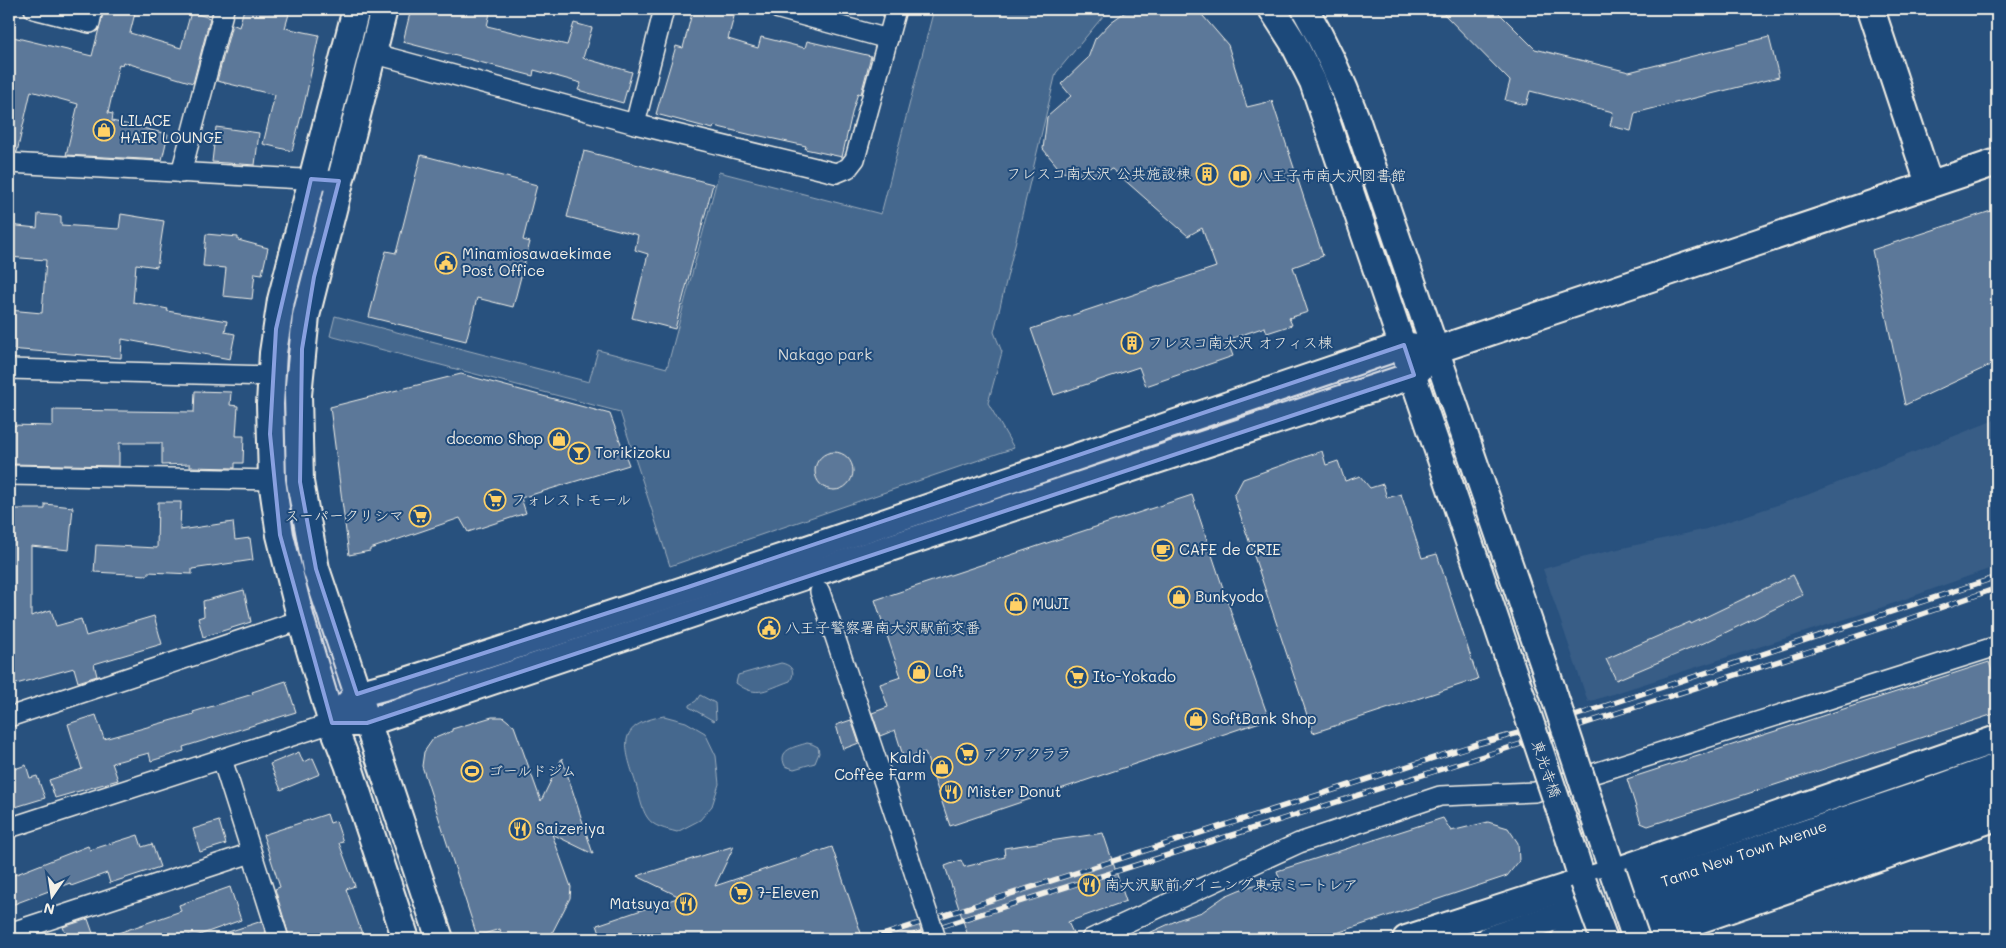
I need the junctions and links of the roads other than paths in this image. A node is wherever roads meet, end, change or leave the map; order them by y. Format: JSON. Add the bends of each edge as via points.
{"nodes":[{"id":1,"x":34,"y":9,"type":"edge"},
{"id":2,"x":93,"y":9,"type":"edge"},
{"id":3,"x":224,"y":9,"type":"edge"},
{"id":4,"x":356,"y":9,"type":"edge"},
{"id":5,"x":384,"y":9,"type":"edge"},
{"id":6,"x":664,"y":9,"type":"edge"},
{"id":7,"x":779,"y":9,"type":"edge"},
{"id":8,"x":896,"y":9,"type":"edge"},
{"id":9,"x":1272,"y":9,"type":"edge"},
{"id":10,"x":1305,"y":9,"type":"edge"},
{"id":11,"x":1871,"y":9,"type":"edge"},
{"id":12,"x":888,"y":39,"type":"junction"},
{"id":13,"x":372,"y":53,"type":"junction"},
{"id":14,"x":635,"y":124,"type":"junction"},
{"id":15,"x":1997,"y":162,"type":"edge"},
{"id":16,"x":9,"y":163,"type":"edge"},
{"id":17,"x":181,"y":173,"type":"junction"},
{"id":18,"x":311,"y":179,"type":"junction"},
{"id":19,"x":339,"y":181,"type":"junction"},
{"id":20,"x":1929,"y":184,"type":"junction"},
{"id":21,"x":1404,"y":345,"type":"junction"},
{"id":22,"x":1436,"y":350,"type":"junction"},
{"id":23,"x":9,"y":369,"type":"edge"},
{"id":24,"x":1414,"y":375,"type":"junction"},
{"id":25,"x":272,"y":376,"type":"junction"},
{"id":26,"x":9,"y":475,"type":"edge"},
{"id":27,"x":272,"y":480,"type":"junction"},
{"id":28,"x":820,"y":592,"type":"dead end"},
{"id":29,"x":302,"y":620,"type":"junction"},
{"id":30,"x":1997,"y":646,"type":"edge"},
{"id":31,"x":357,"y":694,"type":"junction"},
{"id":32,"x":9,"y":717,"type":"edge"},
{"id":33,"x":332,"y":723,"type":"junction"},
{"id":34,"x":368,"y":723,"type":"junction"},
{"id":35,"x":1997,"y":739,"type":"edge"},
{"id":36,"x":222,"y":759,"type":"junction"},
{"id":37,"x":1997,"y":766,"type":"edge"},
{"id":38,"x":1997,"y":792,"type":"edge"},
{"id":39,"x":1997,"y":817,"type":"edge"},
{"id":40,"x":9,"y":828,"type":"edge"},
{"id":41,"x":251,"y":852,"type":"junction"},
{"id":42,"x":1613,"y":872,"type":"junction"},
{"id":43,"x":1584,"y":882,"type":"junction"},
{"id":44,"x":9,"y":932,"type":"edge"},
{"id":45,"x":279,"y":939,"type":"edge"},
{"id":46,"x":406,"y":939,"type":"edge"},
{"id":47,"x":440,"y":939,"type":"edge"},
{"id":48,"x":936,"y":939,"type":"edge"},
{"id":49,"x":1091,"y":939,"type":"edge"},
{"id":50,"x":1406,"y":939,"type":"edge"},
{"id":51,"x":1490,"y":939,"type":"edge"},
{"id":52,"x":1565,"y":939,"type":"edge"},
{"id":53,"x":1604,"y":939,"type":"edge"},
{"id":54,"x":1636,"y":939,"type":"edge"},
{"id":55,"x":1643,"y":939,"type":"edge"}],
"edges":[{"from":1,"to":2,"type":"street","via":[[90,22]]},
{"from":3,"to":17,"type":"street"},
{"from":4,"to":18,"type":"street"},
{"from":5,"to":13,"type":"street"},
{"from":6,"to":14,"type":"street"},
{"from":7,"to":12,"type":"street"},
{"from":8,"to":12,"type":"street"},
{"from":9,"to":21,"type":"street","name":"東光寺橋","via":[[1314,82]]},
{"from":10,"to":22,"type":"street","name":"東光寺橋","via":[[1329,50],[1342,81]]},
{"from":11,"to":20,"type":"street"},
{"from":12,"to":14,"type":"street","via":[[855,159],[843,171],[836,173]]},
{"from":13,"to":14,"type":"street"},
{"from":13,"to":19,"type":"street"},
{"from":15,"to":20,"type":"street"},
{"from":16,"to":17,"type":"street"},
{"from":17,"to":18,"type":"street"},
{"from":18,"to":19,"type":"street"},
{"from":18,"to":25,"type":"street","via":[[281,300]]},
{"from":19,"to":31,"type":"street","via":[[314,277],[304,333],[298,395],[300,482],[316,569]]},
{"from":20,"to":22,"type":"street"},
{"from":21,"to":22,"type":"street"},
{"from":21,"to":24,"type":"street","name":"東光寺橋"},
{"from":21,"to":31,"type":"street","via":[[807,549]]},
{"from":22,"to":24,"type":"street"},
{"from":22,"to":42,"type":"street","name":"東光寺橋","bridge":true},
{"from":23,"to":25,"type":"street"},
{"from":24,"to":34,"type":"street"},
{"from":24,"to":43,"type":"street","name":"東光寺橋","bridge":true},
{"from":25,"to":27,"type":"street"},
{"from":26,"to":27,"type":"street"},
{"from":27,"to":29,"type":"street","via":[[280,535]]},
{"from":28,"to":48,"type":"street","bridge":true},
{"from":29,"to":32,"type":"street"},
{"from":29,"to":33,"type":"street"},
{"from":30,"to":49,"type":"street","via":[[1535,792],[1440,796],[1299,843]]},
{"from":31,"to":33,"type":"street"},
{"from":31,"to":34,"type":"street"},
{"from":33,"to":34,"type":"street"},
{"from":33,"to":36,"type":"street"},
{"from":33,"to":46,"type":"street"},
{"from":34,"to":47,"type":"street"},
{"from":35,"to":42,"type":"street"},
{"from":36,"to":40,"type":"street"},
{"from":36,"to":41,"type":"street"},
{"from":37,"to":51,"type":"street","name":"Tama New Town Avenue"},
{"from":38,"to":52,"type":"street","name":"Tama New Town Avenue"},
{"from":39,"to":55,"type":"street"},
{"from":41,"to":44,"type":"street"},
{"from":41,"to":45,"type":"street"},
{"from":42,"to":43,"type":"street"},
{"from":42,"to":54,"type":"street","name":"東光寺橋","bridge":true},
{"from":43,"to":50,"type":"street"},
{"from":43,"to":53,"type":"street","name":"東光寺橋","bridge":true}]}
